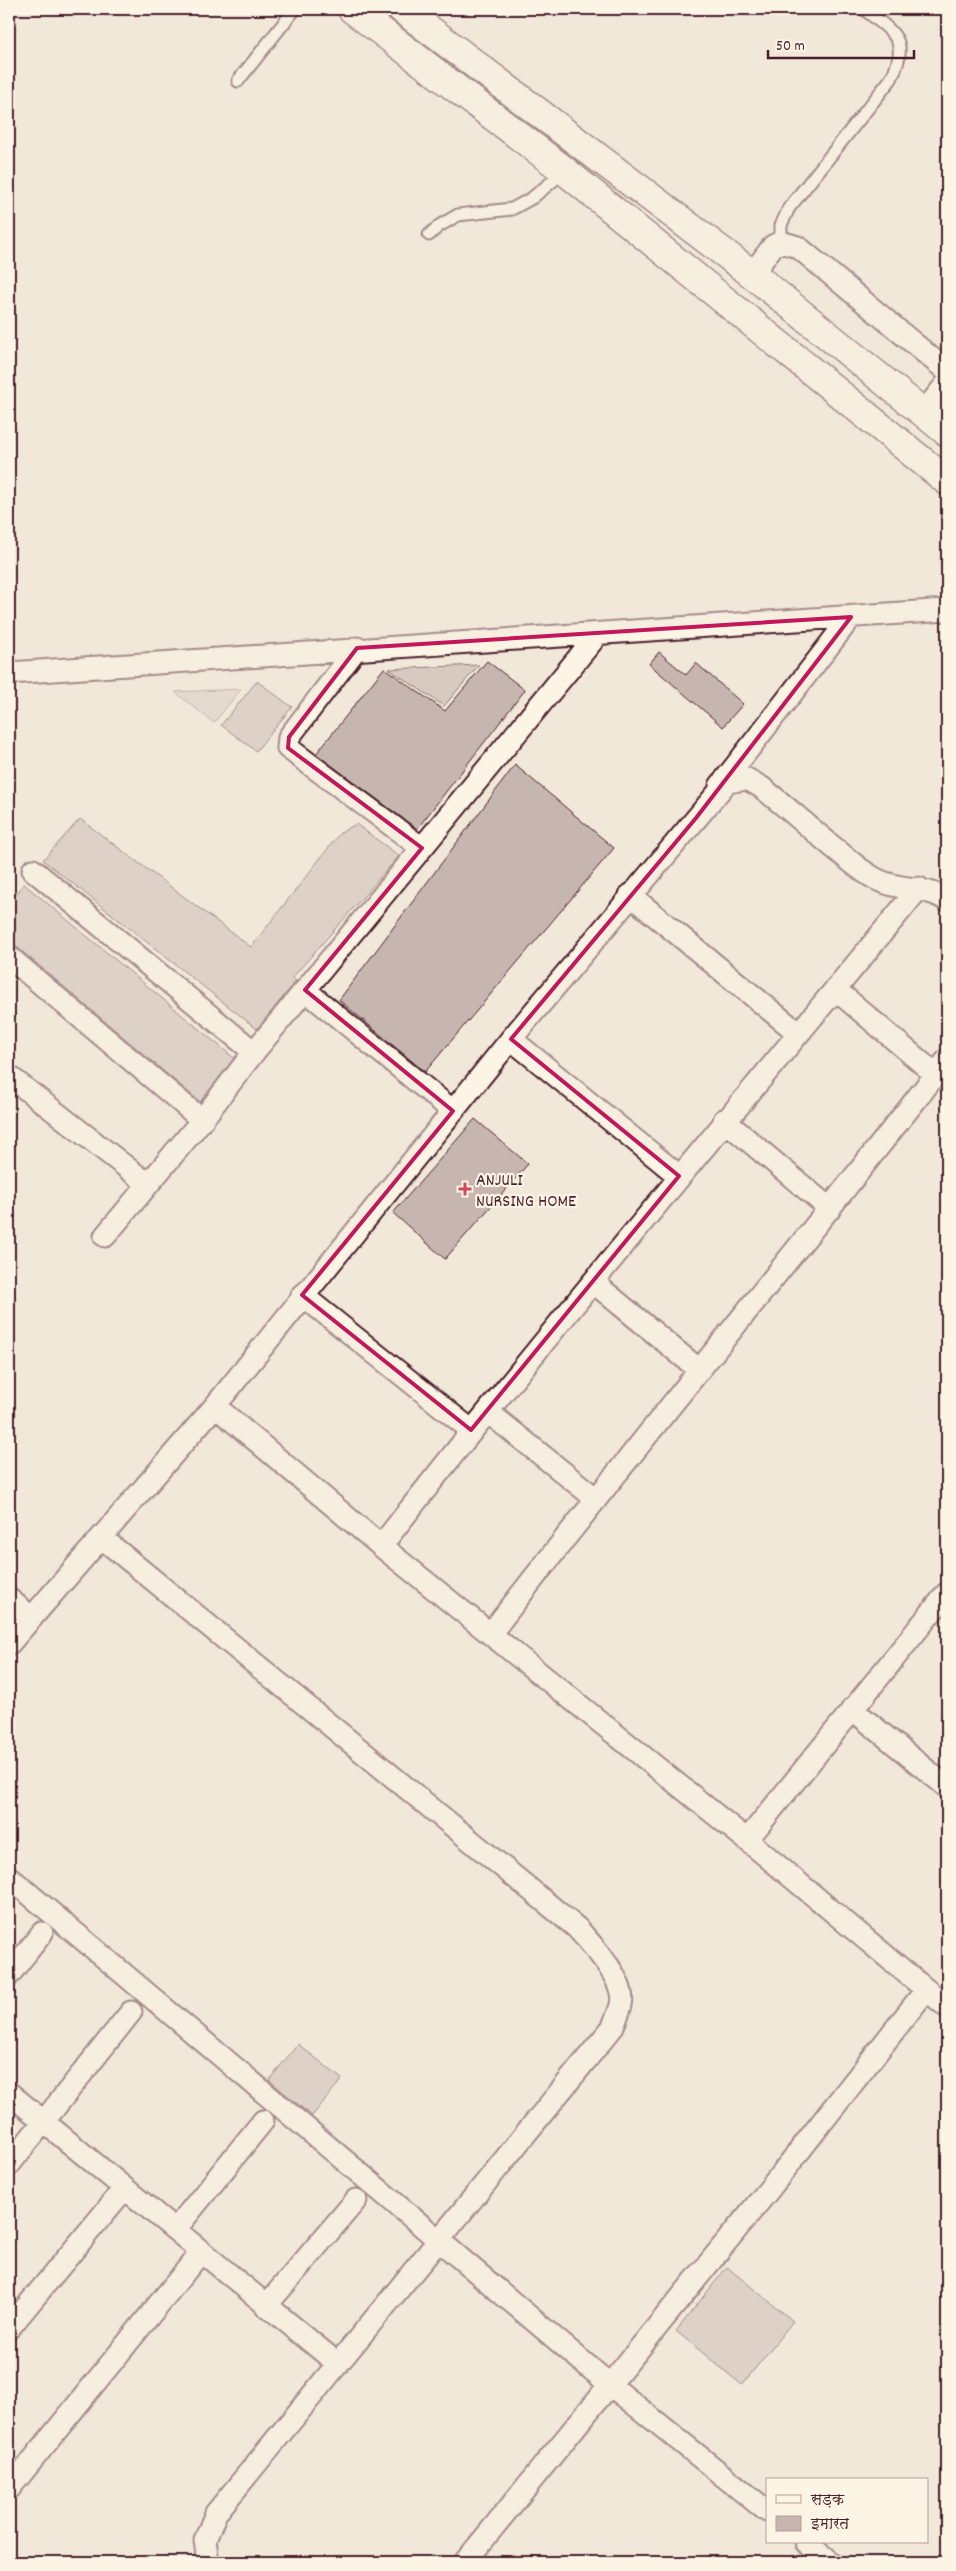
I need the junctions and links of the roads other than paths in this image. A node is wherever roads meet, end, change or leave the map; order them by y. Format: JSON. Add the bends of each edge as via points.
{"nodes":[{"id":1,"x":295,"y":9,"type":"edge"},
{"id":2,"x":352,"y":9,"type":"edge"},
{"id":3,"x":402,"y":9,"type":"edge"},
{"id":4,"x":864,"y":9,"type":"edge"},
{"id":5,"x":238,"y":80,"type":"dead end"},
{"id":6,"x":565,"y":171,"type":"junction"},
{"id":7,"x":430,"y":236,"type":"dead end"},
{"id":8,"x":781,"y":242,"type":"junction"},
{"id":9,"x":752,"y":274,"type":"junction"},
{"id":10,"x":947,"y":372,"type":"edge"},
{"id":11,"x":947,"y":382,"type":"edge"},
{"id":12,"x":923,"y":413,"type":"junction"},
{"id":13,"x":947,"y":432,"type":"edge"},
{"id":14,"x":947,"y":481,"type":"edge"},
{"id":15,"x":947,"y":610,"type":"edge"},
{"id":16,"x":851,"y":617,"type":"junction"},
{"id":17,"x":598,"y":634,"type":"junction"},
{"id":18,"x":356,"y":648,"type":"junction"},
{"id":19,"x":9,"y":673,"type":"edge"},
{"id":20,"x":696,"y":818,"type":"junction"},
{"id":21,"x":422,"y":848,"type":"junction"},
{"id":22,"x":32,"y":870,"type":"dead end"},
{"id":23,"x":919,"y":888,"type":"junction"},
{"id":24,"x":630,"y":895,"type":"junction"},
{"id":25,"x":947,"y":900,"type":"edge"},
{"id":26,"x":9,"y":957,"type":"edge"},
{"id":27,"x":835,"y":989,"type":"junction"},
{"id":28,"x":305,"y":990,"type":"junction"},
{"id":29,"x":798,"y":1033,"type":"junction"},
{"id":30,"x":512,"y":1039,"type":"junction"},
{"id":31,"x":254,"y":1052,"type":"junction"},
{"id":32,"x":942,"y":1067,"type":"edge"},
{"id":33,"x":9,"y":1076,"type":"edge"},
{"id":34,"x":453,"y":1111,"type":"junction"},
{"id":35,"x":202,"y":1120,"type":"junction"},
{"id":36,"x":724,"y":1120,"type":"junction"},
{"id":37,"x":680,"y":1176,"type":"junction"},
{"id":38,"x":148,"y":1184,"type":"junction"},
{"id":39,"x":830,"y":1209,"type":"junction"},
{"id":40,"x":106,"y":1236,"type":"dead end"},
{"id":41,"x":593,"y":1282,"type":"junction"},
{"id":42,"x":302,"y":1296,"type":"junction"},
{"id":43,"x":698,"y":1369,"type":"junction"},
{"id":44,"x":215,"y":1406,"type":"junction"},
{"id":45,"x":488,"y":1412,"type":"junction"},
{"id":46,"x":471,"y":1430,"type":"junction"},
{"id":47,"x":595,"y":1498,"type":"junction"},
{"id":48,"x":102,"y":1538,"type":"junction"},
{"id":49,"x":381,"y":1546,"type":"junction"},
{"id":50,"x":947,"y":1593,"type":"edge"},
{"id":51,"x":9,"y":1598,"type":"edge"},
{"id":52,"x":32,"y":1618,"type":"junction"},
{"id":53,"x":491,"y":1633,"type":"junction"},
{"id":54,"x":9,"y":1644,"type":"edge"},
{"id":55,"x":852,"y":1709,"type":"junction"},
{"id":56,"x":947,"y":1787,"type":"edge"},
{"id":57,"x":747,"y":1840,"type":"junction"},
{"id":58,"x":9,"y":1877,"type":"edge"},
{"id":59,"x":42,"y":1933,"type":"dead end"},
{"id":60,"x":9,"y":1975,"type":"edge"},
{"id":61,"x":926,"y":1990,"type":"junction"},
{"id":62,"x":947,"y":2007,"type":"edge"},
{"id":63,"x":131,"y":2012,"type":"dead end"},
{"id":64,"x":9,"y":2093,"type":"edge"},
{"id":65,"x":263,"y":2121,"type":"dead end"},
{"id":66,"x":44,"y":2122,"type":"junction"},
{"id":67,"x":9,"y":2166,"type":"edge"},
{"id":68,"x":124,"y":2188,"type":"junction"},
{"id":69,"x":356,"y":2200,"type":"dead end"},
{"id":70,"x":175,"y":2230,"type":"junction"},
{"id":71,"x":439,"y":2240,"type":"junction"},
{"id":72,"x":201,"y":2252,"type":"junction"},
{"id":73,"x":266,"y":2306,"type":"junction"},
{"id":74,"x":9,"y":2328,"type":"edge"},
{"id":75,"x":338,"y":2364,"type":"junction"},
{"id":76,"x":609,"y":2384,"type":"junction"},
{"id":77,"x":9,"y":2489,"type":"edge"},
{"id":78,"x":766,"y":2510,"type":"edge"},
{"id":79,"x":808,"y":2544,"type":"edge"},
{"id":80,"x":208,"y":2562,"type":"edge"},
{"id":81,"x":465,"y":2562,"type":"edge"},
{"id":82,"x":831,"y":2562,"type":"edge"}],
"edges":[{"from":1,"to":5,"type":"lane"},
{"from":2,"to":6,"type":"street"},
{"from":3,"to":9,"type":"street"},
{"from":4,"to":8,"type":"lane","via":[[894,34],[901,48],[899,63],[891,79],[788,208],[781,225]]},
{"from":6,"to":7,"type":"lane","via":[[532,198],[512,209],[458,215],[439,226]]},
{"from":6,"to":14,"type":"street"},
{"from":8,"to":9,"type":"street","via":[[773,246]]},
{"from":8,"to":10,"type":"street","via":[[798,247]]},
{"from":9,"to":12,"type":"street"},
{"from":11,"to":12,"type":"street"},
{"from":12,"to":13,"type":"street"},
{"from":15,"to":16,"type":"street"},
{"from":16,"to":17,"type":"street"},
{"from":16,"to":20,"type":"street"},
{"from":17,"to":18,"type":"street"},
{"from":17,"to":21,"type":"street"},
{"from":18,"to":19,"type":"street"},
{"from":18,"to":21,"type":"street","via":[[289,737],[288,748]]},
{"from":20,"to":23,"type":"street","via":[[727,782],[747,779],[761,786],[877,880],[894,886]]},
{"from":20,"to":24,"type":"street"},
{"from":21,"to":28,"type":"street"},
{"from":22,"to":31,"type":"street"},
{"from":23,"to":25,"type":"street"},
{"from":23,"to":27,"type":"street"},
{"from":24,"to":29,"type":"street"},
{"from":24,"to":30,"type":"street"},
{"from":26,"to":35,"type":"street"},
{"from":27,"to":29,"type":"street"},
{"from":27,"to":32,"type":"street"},
{"from":28,"to":31,"type":"street"},
{"from":28,"to":34,"type":"street"},
{"from":29,"to":36,"type":"street"},
{"from":30,"to":34,"type":"street"},
{"from":30,"to":37,"type":"street"},
{"from":31,"to":35,"type":"street"},
{"from":32,"to":39,"type":"street"},
{"from":33,"to":38,"type":"street"},
{"from":34,"to":42,"type":"street"},
{"from":35,"to":38,"type":"street"},
{"from":36,"to":37,"type":"street"},
{"from":36,"to":39,"type":"street"},
{"from":37,"to":41,"type":"street"},
{"from":38,"to":40,"type":"street"},
{"from":39,"to":43,"type":"street"},
{"from":41,"to":43,"type":"street"},
{"from":41,"to":45,"type":"street"},
{"from":42,"to":44,"type":"street"},
{"from":42,"to":46,"type":"street"},
{"from":43,"to":47,"type":"street"},
{"from":44,"to":48,"type":"street"},
{"from":44,"to":49,"type":"street"},
{"from":45,"to":46,"type":"street"},
{"from":45,"to":47,"type":"street"},
{"from":46,"to":49,"type":"street"},
{"from":47,"to":53,"type":"street"},
{"from":48,"to":52,"type":"street"},
{"from":48,"to":71,"type":"street","via":[[577,1928],[606,1962],[619,1987],[622,2004],[612,2028]]},
{"from":49,"to":53,"type":"street"},
{"from":50,"to":55,"type":"street"},
{"from":51,"to":52,"type":"street"},
{"from":52,"to":54,"type":"street"},
{"from":53,"to":57,"type":"street"},
{"from":55,"to":56,"type":"street"},
{"from":55,"to":57,"type":"street"},
{"from":57,"to":61,"type":"street"},
{"from":58,"to":71,"type":"street"},
{"from":59,"to":60,"type":"street"},
{"from":61,"to":62,"type":"street"},
{"from":61,"to":76,"type":"street","via":[[768,2192]]},
{"from":63,"to":66,"type":"street"},
{"from":64,"to":66,"type":"street"},
{"from":65,"to":70,"type":"street"},
{"from":66,"to":67,"type":"street"},
{"from":66,"to":68,"type":"street"},
{"from":68,"to":70,"type":"street"},
{"from":68,"to":74,"type":"street"},
{"from":69,"to":73,"type":"street"},
{"from":70,"to":72,"type":"street"},
{"from":71,"to":75,"type":"street"},
{"from":71,"to":76,"type":"street"},
{"from":72,"to":73,"type":"street"},
{"from":72,"to":77,"type":"street"},
{"from":73,"to":75,"type":"street"},
{"from":75,"to":80,"type":"street","via":[[216,2513],[205,2540]]},
{"from":76,"to":78,"type":"street"},
{"from":76,"to":81,"type":"street"},
{"from":79,"to":82,"type":"street"}]}
